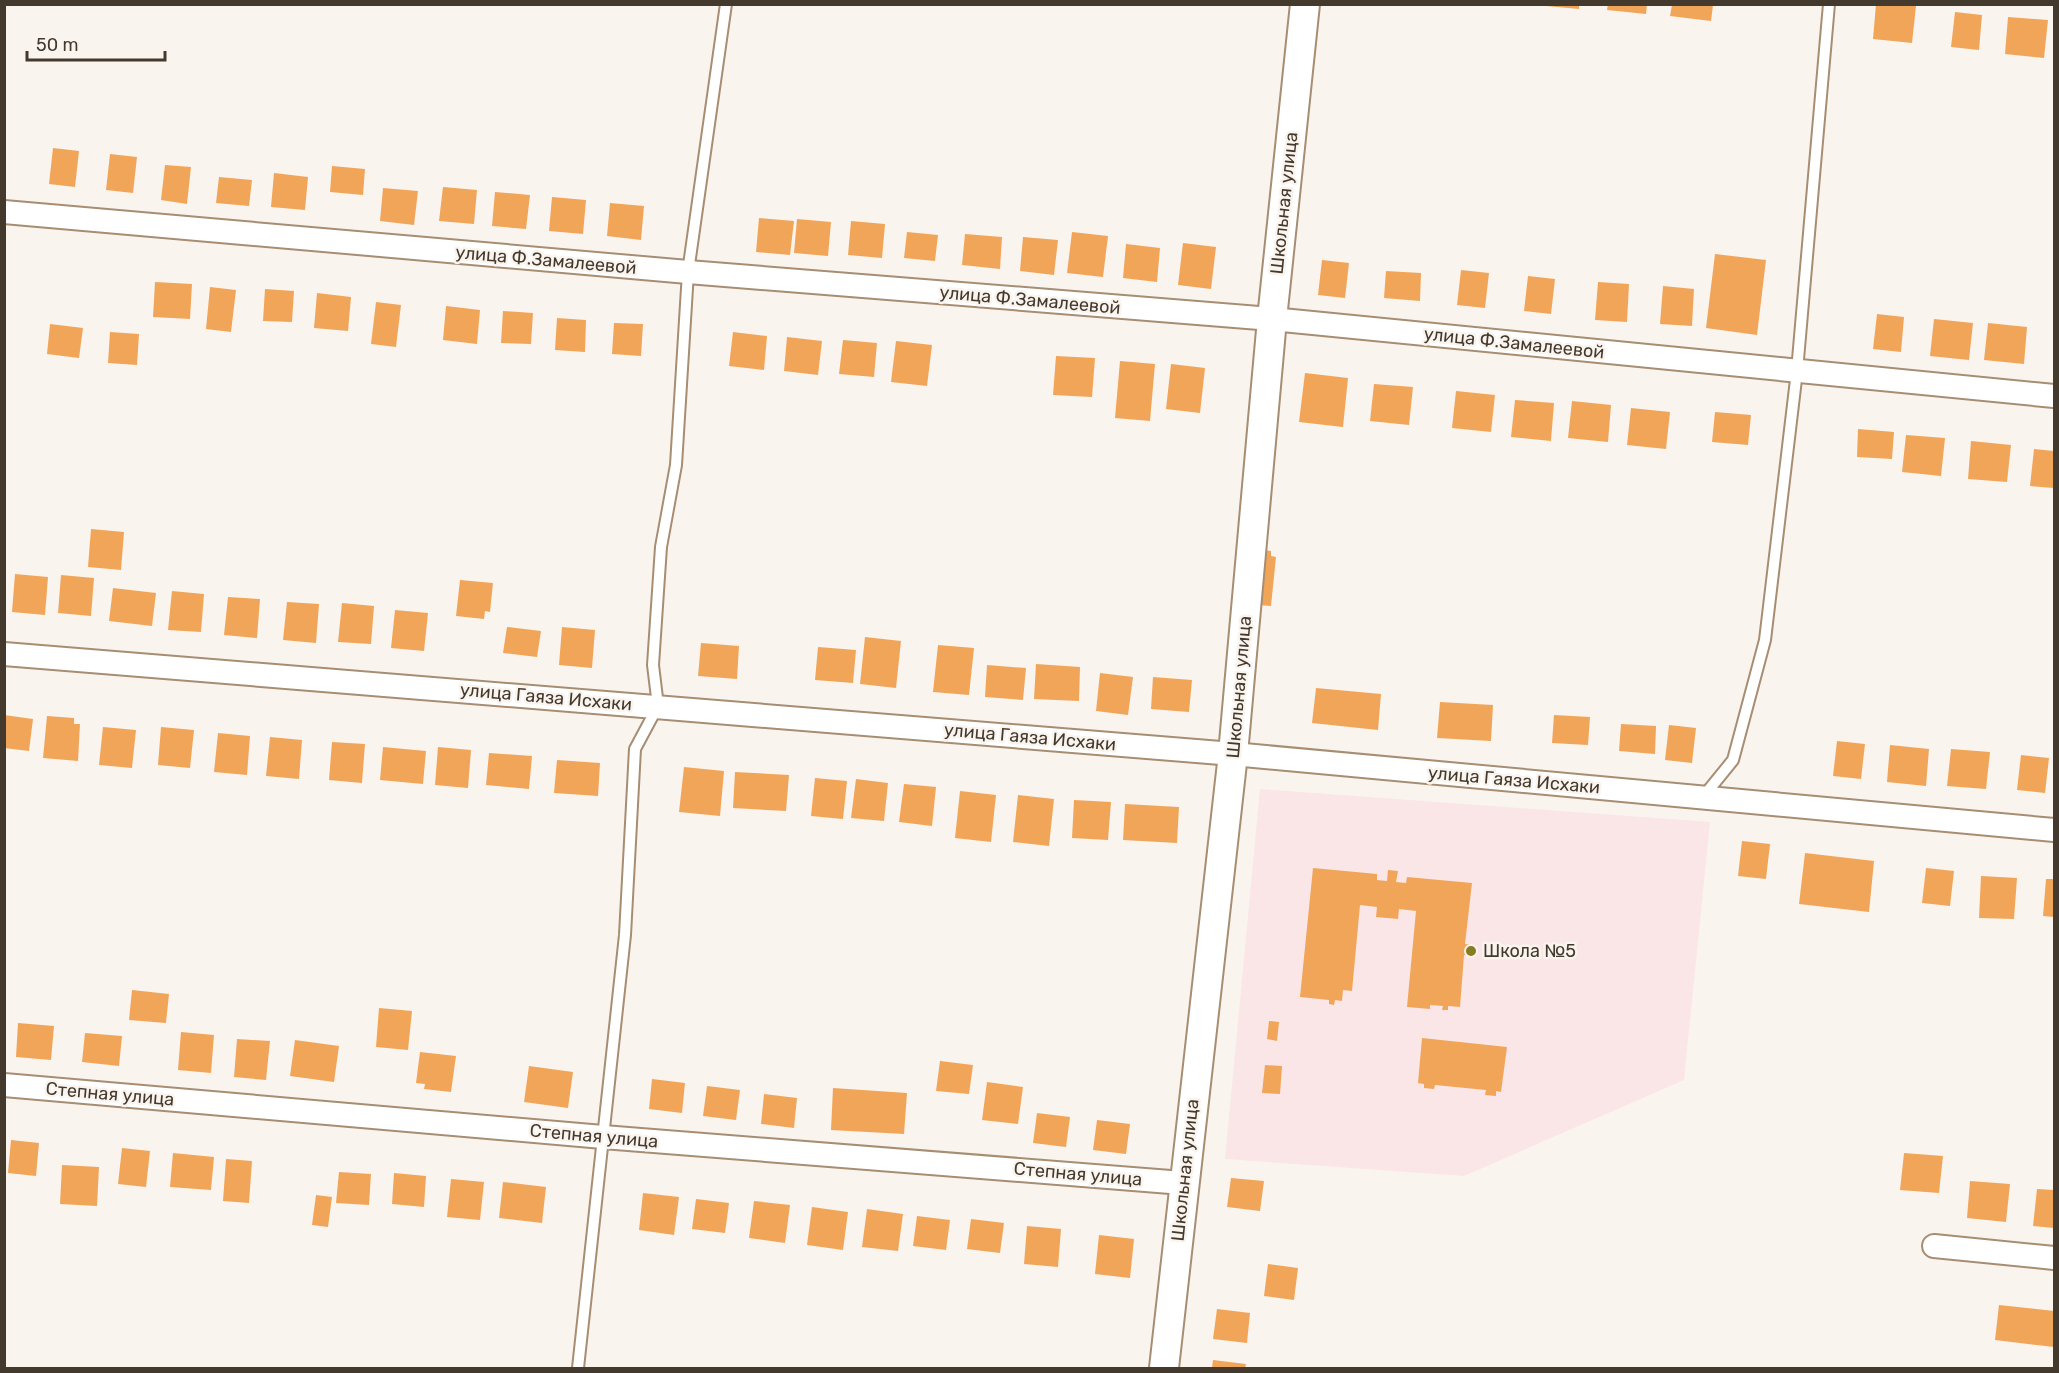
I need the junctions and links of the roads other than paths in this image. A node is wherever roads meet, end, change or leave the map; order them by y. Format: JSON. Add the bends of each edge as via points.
{"nodes":[{"id":1,"x":726,"y":4,"type":"edge"},
{"id":2,"x":1305,"y":4,"type":"edge"},
{"id":3,"x":1829,"y":4,"type":"edge"},
{"id":4,"x":4,"y":212,"type":"edge"},
{"id":5,"x":688,"y":272,"type":"junction"},
{"id":6,"x":1272,"y":319,"type":"junction"},
{"id":7,"x":1797,"y":371,"type":"junction"},
{"id":8,"x":2055,"y":396,"type":"edge"},
{"id":9,"x":4,"y":654,"type":"edge"},
{"id":10,"x":658,"y":706,"type":"junction"},
{"id":11,"x":1233,"y":754,"type":"junction"},
{"id":12,"x":1703,"y":798,"type":"junction"},
{"id":13,"x":2055,"y":830,"type":"edge"},
{"id":14,"x":4,"y":1085,"type":"edge"},
{"id":15,"x":603,"y":1137,"type":"junction"},
{"id":16,"x":1184,"y":1183,"type":"junction"},
{"id":17,"x":1934,"y":1246,"type":"dead end"},
{"id":18,"x":2055,"y":1258,"type":"edge"},
{"id":19,"x":578,"y":1368,"type":"edge"},
{"id":20,"x":1164,"y":1368,"type":"edge"}],
"edges":[{"from":1,"to":5,"type":"lane"},
{"from":2,"to":6,"type":"street","name":"Школьная улица"},
{"from":3,"to":7,"type":"lane"},
{"from":4,"to":5,"type":"street","name":"улица Ф.Замалеевой"},
{"from":5,"to":6,"type":"street","name":"улица Ф.Замалеевой"},
{"from":5,"to":10,"type":"lane","via":[[676,465],[661,548],[653,665]]},
{"from":6,"to":7,"type":"street","name":"улица Ф.Замалеевой"},
{"from":6,"to":11,"type":"street","name":"Школьная улица"},
{"from":7,"to":8,"type":"street","name":"улица Ф.Замалеевой"},
{"from":7,"to":12,"type":"lane","via":[[1765,640],[1733,760]]},
{"from":9,"to":10,"type":"street","name":"улица Гаяза Исхаки"},
{"from":10,"to":11,"type":"street","name":"улица Гаяза Исхаки"},
{"from":10,"to":15,"type":"lane","via":[[635,749],[626,935]]},
{"from":11,"to":12,"type":"street","name":"улица Гаяза Исхаки"},
{"from":11,"to":16,"type":"street","name":"Школьная улица"},
{"from":12,"to":13,"type":"street","name":"улица Гаяза Исхаки"},
{"from":14,"to":15,"type":"street","name":"Степная улица"},
{"from":15,"to":16,"type":"street","name":"Степная улица"},
{"from":15,"to":19,"type":"lane"},
{"from":16,"to":20,"type":"street","name":"Школьная улица"},
{"from":17,"to":18,"type":"street"}]}
